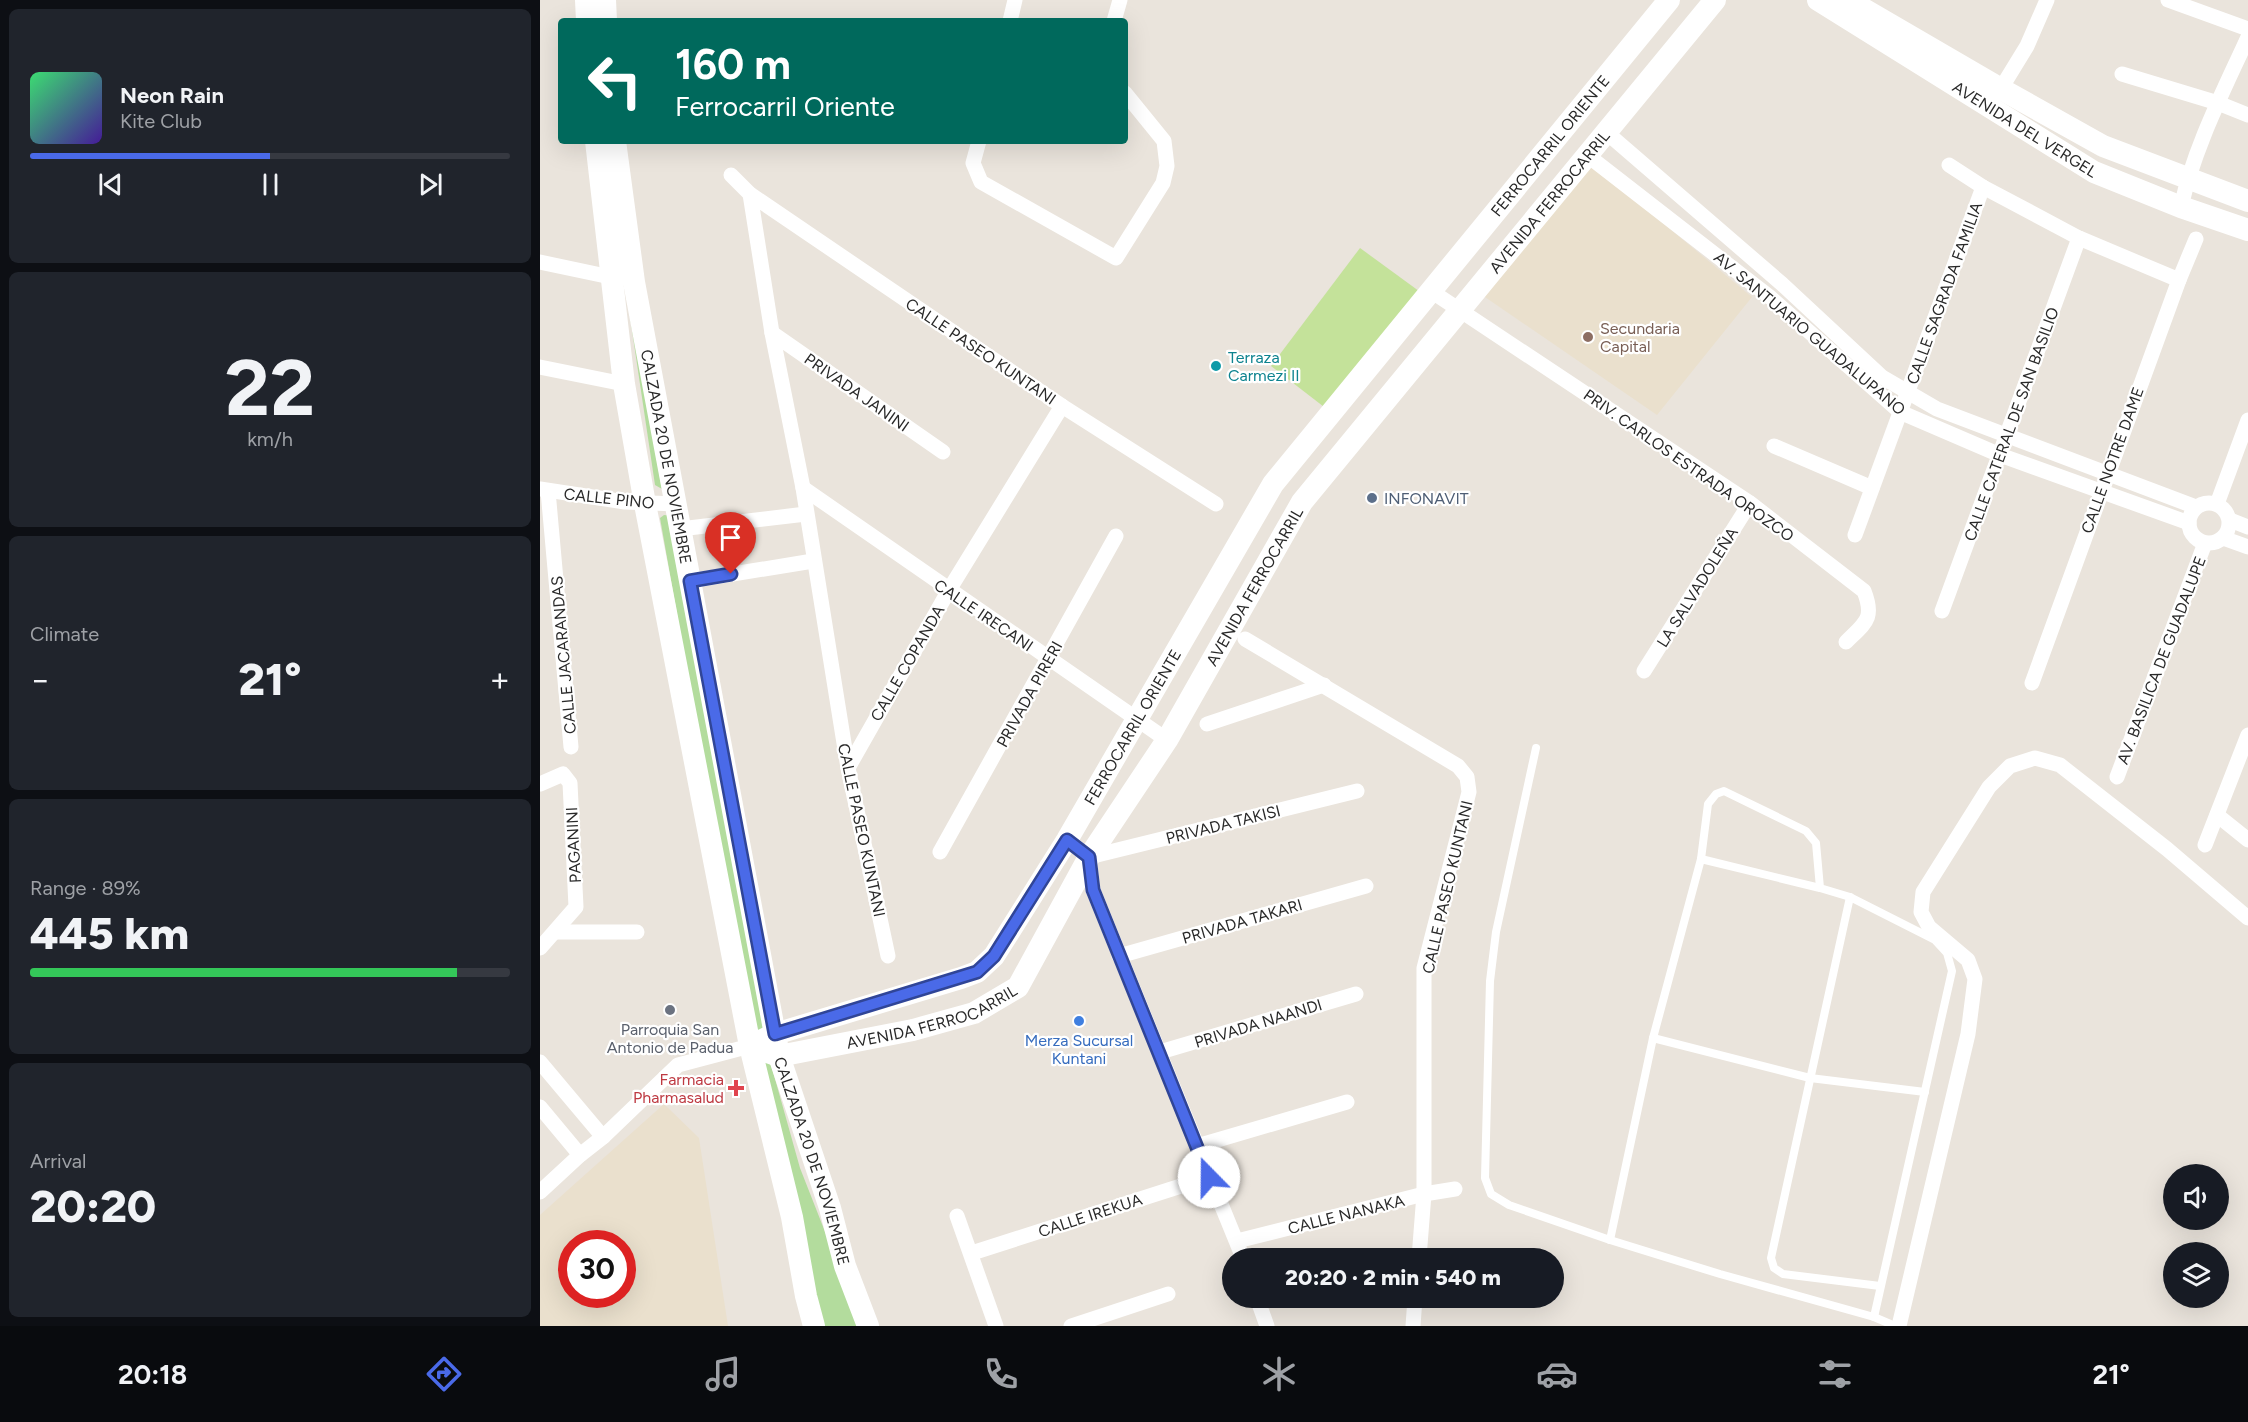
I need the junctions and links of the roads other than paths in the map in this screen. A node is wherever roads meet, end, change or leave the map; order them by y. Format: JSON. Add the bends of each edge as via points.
{"nodes":[{"id":1,"x":586,"y":0,"type":"edge"},
{"id":2,"x":605,"y":0,"type":"edge"},
{"id":3,"x":1015,"y":0,"type":"edge"},
{"id":4,"x":1120,"y":0,"type":"edge"},
{"id":5,"x":1669,"y":0,"type":"edge"},
{"id":6,"x":1715,"y":0,"type":"edge"},
{"id":7,"x":1818,"y":0,"type":"edge"},
{"id":8,"x":1848,"y":0,"type":"edge"},
{"id":9,"x":2047,"y":0,"type":"edge"},
{"id":10,"x":2168,"y":0,"type":"edge"},
{"id":11,"x":587,"y":18,"type":"edge"},
{"id":12,"x":606,"y":18,"type":"edge"},
{"id":13,"x":1011,"y":18,"type":"edge"},
{"id":14,"x":1115,"y":18,"type":"edge"},
{"id":15,"x":2248,"y":29,"type":"edge"},
{"id":16,"x":2248,"y":37,"type":"edge"},
{"id":17,"x":2122,"y":74,"type":"dead end"},
{"id":18,"x":1128,"y":97,"type":"edge"},
{"id":19,"x":1995,"y":98,"type":"junction"},
{"id":20,"x":2218,"y":103,"type":"junction"},
{"id":21,"x":2248,"y":115,"type":"edge"},
{"id":22,"x":1606,"y":132,"type":"junction"},
{"id":23,"x":596,"y":144,"type":"edge"},
{"id":24,"x":615,"y":144,"type":"edge"},
{"id":25,"x":978,"y":144,"type":"edge"},
{"id":26,"x":1587,"y":155,"type":"junction"},
{"id":27,"x":1949,"y":165,"type":"dead end"},
{"id":28,"x":731,"y":175,"type":"dead end"},
{"id":29,"x":2187,"y":179,"type":"junction"},
{"id":30,"x":1983,"y":188,"type":"junction"},
{"id":31,"x":1673,"y":192,"type":"junction"},
{"id":32,"x":750,"y":194,"type":"junction"},
{"id":33,"x":2248,"y":201,"type":"edge"},
{"id":34,"x":2181,"y":207,"type":"junction"},
{"id":35,"x":1658,"y":209,"type":"junction"},
{"id":36,"x":2248,"y":230,"type":"edge"},
{"id":37,"x":2079,"y":238,"type":"junction"},
{"id":38,"x":2196,"y":240,"type":"dead end"},
{"id":39,"x":540,"y":262,"type":"edge"},
{"id":40,"x":610,"y":278,"type":"junction"},
{"id":41,"x":2179,"y":280,"type":"junction"},
{"id":42,"x":634,"y":282,"type":"junction"},
{"id":43,"x":1782,"y":284,"type":"junction"},
{"id":44,"x":1431,"y":291,"type":"junction"},
{"id":45,"x":1771,"y":298,"type":"junction"},
{"id":46,"x":1460,"y":310,"type":"junction"},
{"id":47,"x":772,"y":333,"type":"junction"},
{"id":48,"x":540,"y":367,"type":"edge"},
{"id":49,"x":624,"y":384,"type":"junction"},
{"id":50,"x":1352,"y":388,"type":"junction"},
{"id":51,"x":1907,"y":392,"type":"junction"},
{"id":52,"x":1062,"y":406,"type":"junction"},
{"id":53,"x":1376,"y":411,"type":"junction"},
{"id":54,"x":1900,"y":412,"type":"junction"},
{"id":55,"x":2248,"y":420,"type":"edge"},
{"id":56,"x":2007,"y":436,"type":"junction"},
{"id":57,"x":1774,"y":446,"type":"dead end"},
{"id":58,"x":943,"y":452,"type":"dead end"},
{"id":59,"x":2000,"y":455,"type":"junction"},
{"id":60,"x":2107,"y":474,"type":"junction"},
{"id":61,"x":803,"y":488,"type":"junction"},
{"id":62,"x":1872,"y":488,"type":"junction"},
{"id":63,"x":544,"y":490,"type":"edge"},
{"id":64,"x":2101,"y":491,"type":"junction"},
{"id":65,"x":1750,"y":503,"type":"junction"},
{"id":66,"x":645,"y":504,"type":"junction"},
{"id":67,"x":677,"y":504,"type":"junction"},
{"id":68,"x":1216,"y":504,"type":"dead end"},
{"id":69,"x":2217,"y":504,"type":"junction"},
{"id":70,"x":2196,"y":507,"type":"junction"},
{"id":71,"x":806,"y":514,"type":"junction"},
{"id":72,"x":2230,"y":520,"type":"junction"},
{"id":73,"x":2189,"y":524,"type":"junction"},
{"id":74,"x":2248,"y":527,"type":"edge"},
{"id":75,"x":1247,"y":528,"type":"junction"},
{"id":76,"x":680,"y":529,"type":"junction"},
{"id":77,"x":1855,"y":535,"type":"dead end"},
{"id":78,"x":1116,"y":536,"type":"dead end"},
{"id":79,"x":2223,"y":538,"type":"junction"},
{"id":80,"x":2205,"y":543,"type":"junction"},
{"id":81,"x":2248,"y":547,"type":"edge"},
{"id":82,"x":1275,"y":548,"type":"junction"},
{"id":83,"x":813,"y":561,"type":"junction"},
{"id":84,"x":690,"y":581,"type":"junction"},
{"id":85,"x":949,"y":590,"type":"junction"},
{"id":86,"x":1942,"y":610,"type":"dead end"},
{"id":87,"x":1245,"y":639,"type":"dead end"},
{"id":88,"x":1846,"y":642,"type":"dead end"},
{"id":89,"x":1048,"y":658,"type":"junction"},
{"id":90,"x":1644,"y":671,"type":"dead end"},
{"id":91,"x":2032,"y":683,"type":"dead end"},
{"id":92,"x":1324,"y":685,"type":"junction"},
{"id":93,"x":1137,"y":718,"type":"junction"},
{"id":94,"x":1207,"y":724,"type":"dead end"},
{"id":95,"x":2248,"y":735,"type":"edge"},
{"id":96,"x":1167,"y":740,"type":"junction"},
{"id":97,"x":571,"y":747,"type":"dead end"},
{"id":98,"x":1536,"y":748,"type":"dead end"},
{"id":99,"x":848,"y":768,"type":"junction"},
{"id":100,"x":2117,"y":777,"type":"dead end"},
{"id":101,"x":540,"y":784,"type":"edge"},
{"id":102,"x":1357,"y":791,"type":"dead end"},
{"id":103,"x":2217,"y":814,"type":"junction"},
{"id":104,"x":1067,"y":840,"type":"junction"},
{"id":105,"x":2248,"y":840,"type":"edge"},
{"id":106,"x":2205,"y":845,"type":"dead end"},
{"id":107,"x":940,"y":852,"type":"dead end"},
{"id":108,"x":1089,"y":857,"type":"junction"},
{"id":109,"x":1701,"y":859,"type":"junction"},
{"id":110,"x":1366,"y":886,"type":"dead end"},
{"id":111,"x":1820,"y":888,"type":"junction"},
{"id":112,"x":1851,"y":897,"type":"junction"},
{"id":113,"x":2248,"y":918,"type":"edge"},
{"id":114,"x":555,"y":932,"type":"junction"},
{"id":115,"x":637,"y":932,"type":"dead end"},
{"id":116,"x":540,"y":948,"type":"edge"},
{"id":117,"x":1119,"y":956,"type":"junction"},
{"id":118,"x":888,"y":957,"type":"dead end"},
{"id":119,"x":1356,"y":993,"type":"dead end"},
{"id":120,"x":902,"y":994,"type":"junction"},
{"id":121,"x":913,"y":1030,"type":"junction"},
{"id":122,"x":1653,"y":1038,"type":"junction"},
{"id":123,"x":777,"y":1045,"type":"junction"},
{"id":124,"x":750,"y":1046,"type":"junction"},
{"id":125,"x":1160,"y":1052,"type":"junction"},
{"id":126,"x":540,"y":1062,"type":"edge"},
{"id":127,"x":1810,"y":1078,"type":"junction"},
{"id":128,"x":1925,"y":1092,"type":"junction"},
{"id":129,"x":1347,"y":1102,"type":"dead end"},
{"id":130,"x":540,"y":1107,"type":"edge"},
{"id":131,"x":603,"y":1137,"type":"junction"},
{"id":132,"x":1197,"y":1146,"type":"junction"},
{"id":133,"x":580,"y":1155,"type":"junction"},
{"id":134,"x":1209,"y":1177,"type":"junction"},
{"id":135,"x":1455,"y":1189,"type":"dead end"},
{"id":136,"x":540,"y":1192,"type":"edge"},
{"id":137,"x":1424,"y":1194,"type":"junction"},
{"id":138,"x":957,"y":1215,"type":"dead end"},
{"id":139,"x":1610,"y":1240,"type":"junction"},
{"id":140,"x":1237,"y":1241,"type":"junction"},
{"id":141,"x":1239,"y":1248,"type":"edge"},
{"id":142,"x":1420,"y":1248,"type":"edge"},
{"id":143,"x":972,"y":1253,"type":"junction"},
{"id":144,"x":1880,"y":1286,"type":"junction"},
{"id":145,"x":1168,"y":1294,"type":"dead end"},
{"id":146,"x":1261,"y":1308,"type":"edge"},
{"id":147,"x":1414,"y":1308,"type":"edge"},
{"id":148,"x":1874,"y":1317,"type":"junction"},
{"id":149,"x":814,"y":1326,"type":"edge"},
{"id":150,"x":868,"y":1326,"type":"edge"},
{"id":151,"x":996,"y":1326,"type":"edge"},
{"id":152,"x":1071,"y":1326,"type":"edge"},
{"id":153,"x":1267,"y":1326,"type":"edge"},
{"id":154,"x":1413,"y":1326,"type":"edge"},
{"id":155,"x":1897,"y":1326,"type":"edge"}],
"edges":[{"from":1,"to":11,"type":"main road"},
{"from":2,"to":12,"type":"main road"},
{"from":3,"to":13,"type":"street"},
{"from":4,"to":14,"type":"street"},
{"from":5,"to":44,"type":"main road","name":"FERROCARRIL ORIENTE"},
{"from":6,"to":22,"type":"main road","name":"AVENIDA FERROCARRIL"},
{"from":7,"to":19,"type":"main road","name":"AVENIDA DEL VERGEL"},
{"from":8,"to":19,"type":"main road","name":"AVENIDA DEL VERGEL"},
{"from":9,"to":19,"type":"street","via":[[2027,46]]},
{"from":10,"to":15,"type":"street"},
{"from":16,"to":20,"type":"street"},
{"from":17,"to":20,"type":"street"},
{"from":18,"to":25,"type":"street","via":[[1164,141],[1167,166],[1163,183],[1116,258],[981,182],[973,163]]},
{"from":19,"to":29,"type":"main road","name":"AVENIDA DEL VERGEL"},
{"from":19,"to":34,"type":"main road","name":"AVENIDA DEL VERGEL","via":[[2094,172]]},
{"from":20,"to":21,"type":"street"},
{"from":20,"to":29,"type":"street"},
{"from":22,"to":26,"type":"main road","name":"AVENIDA FERROCARRIL"},
{"from":22,"to":31,"type":"street","name":"AV. SANTUARIO GUADALUPANO"},
{"from":23,"to":40,"type":"main road","name":"CALZADA 20 DE NOVIEMBRE"},
{"from":24,"to":42,"type":"main road","name":"CALZADA 20 DE NOVIEMBRE"},
{"from":26,"to":35,"type":"street","name":"AV. SANTUARIO GUADALUPANO"},
{"from":26,"to":46,"type":"main road","name":"AVENIDA FERROCARRIL"},
{"from":27,"to":30,"type":"street"},
{"from":28,"to":32,"type":"street","name":"CALLE PASEO KUNTANI"},
{"from":29,"to":33,"type":"main road","name":"AVENIDA DEL VERGEL"},
{"from":29,"to":34,"type":"street"},
{"from":30,"to":37,"type":"street"},
{"from":30,"to":51,"type":"street","name":"CALLE SAGRADA FAMILIA"},
{"from":31,"to":35,"type":"street"},
{"from":31,"to":43,"type":"street","name":"AV. SANTUARIO GUADALUPANO"},
{"from":32,"to":47,"type":"street","name":"CALLE PASEO KUNTANI"},
{"from":32,"to":52,"type":"street","name":"CALLE PASEO KUNTANI"},
{"from":34,"to":36,"type":"main road","name":"AVENIDA DEL VERGEL"},
{"from":35,"to":45,"type":"street","name":"AV. SANTUARIO GUADALUPANO"},
{"from":37,"to":41,"type":"street"},
{"from":37,"to":56,"type":"street","name":"CALLE CATERAL DE SAN BASILIO"},
{"from":38,"to":41,"type":"street","name":"CALLE NOTRE DAME"},
{"from":39,"to":40,"type":"street"},
{"from":40,"to":42,"type":"street"},
{"from":40,"to":49,"type":"main road","name":"CALZADA 20 DE NOVIEMBRE"},
{"from":41,"to":60,"type":"street","name":"CALLE NOTRE DAME"},
{"from":42,"to":67,"type":"main road","name":"CALZADA 20 DE NOVIEMBRE"},
{"from":43,"to":45,"type":"street"},
{"from":43,"to":51,"type":"street","name":"AV. SANTUARIO GUADALUPANO","via":[[1882,377]]},
{"from":44,"to":46,"type":"street"},
{"from":44,"to":50,"type":"main road","name":"FERROCARRIL ORIENTE"},
{"from":45,"to":54,"type":"street","name":"AV. SANTUARIO GUADALUPANO"},
{"from":46,"to":53,"type":"main road","name":"AVENIDA FERROCARRIL"},
{"from":46,"to":65,"type":"street","name":"PRIV. CARLOS ESTRADA OROZCO"},
{"from":47,"to":58,"type":"street","name":"PRIVADA JANINI"},
{"from":47,"to":61,"type":"street","name":"CALLE PASEO KUNTANI"},
{"from":48,"to":49,"type":"street"},
{"from":49,"to":66,"type":"main road","name":"CALZADA 20 DE NOVIEMBRE"},
{"from":50,"to":53,"type":"main road"},
{"from":50,"to":75,"type":"main road","name":"FERROCARRIL ORIENTE","via":[[1273,484]]},
{"from":51,"to":54,"type":"street","name":"CALLE SAGRADA FAMILIA"},
{"from":51,"to":56,"type":"street","name":"AV. SANTUARIO GUADALUPANO","via":[[1937,409]]},
{"from":52,"to":68,"type":"street","name":"CALLE PASEO KUNTANI"},
{"from":52,"to":85,"type":"street","name":"CALLE COPANDA"},
{"from":53,"to":82,"type":"main road","name":"AVENIDA FERROCARRIL","via":[[1302,502]]},
{"from":54,"to":59,"type":"street","name":"AV. SANTUARIO GUADALUPANO"},
{"from":54,"to":62,"type":"street","name":"CALLE SAGRADA FAMILIA"},
{"from":55,"to":69,"type":"street"},
{"from":56,"to":59,"type":"street","name":"CALLE CATERAL DE SAN BASILIO"},
{"from":56,"to":60,"type":"street","name":"AV. SANTUARIO GUADALUPANO"},
{"from":57,"to":62,"type":"street"},
{"from":59,"to":64,"type":"street","name":"AV. SANTUARIO GUADALUPANO"},
{"from":59,"to":86,"type":"street","name":"CALLE CATERAL DE SAN BASILIO"},
{"from":60,"to":64,"type":"street","name":"CALLE NOTRE DAME"},
{"from":60,"to":70,"type":"street","name":"AV. SANTUARIO GUADALUPANO"},
{"from":61,"to":71,"type":"street","name":"CALLE PASEO KUNTANI"},
{"from":61,"to":85,"type":"street","name":"CALLE IRECANI"},
{"from":62,"to":77,"type":"street","name":"CALLE SAGRADA FAMILIA"},
{"from":63,"to":66,"type":"street","name":"CALLE PINO"},
{"from":63,"to":97,"type":"street","name":"CALLE JACARANDAS"},
{"from":64,"to":73,"type":"street","name":"AV. SANTUARIO GUADALUPANO"},
{"from":64,"to":91,"type":"street","name":"CALLE NOTRE DAME"},
{"from":65,"to":88,"type":"street","name":"PRIV. CARLOS ESTRADA OROZCO","via":[[1864,591],[1870,607],[1867,621]]},
{"from":65,"to":90,"type":"street","name":"LA SALVADOLEÑA"},
{"from":66,"to":67,"type":"street","name":"CALLE PINO"},
{"from":66,"to":124,"type":"main road","name":"CALZADA 20 DE NOVIEMBRE"},
{"from":67,"to":76,"type":"main road","name":"CALZADA 20 DE NOVIEMBRE"},
{"from":69,"to":70,"type":"street","via":[[2206,502]]},
{"from":69,"to":72,"type":"street"},
{"from":70,"to":73,"type":"street"},
{"from":71,"to":76,"type":"street"},
{"from":71,"to":83,"type":"street","name":"CALLE PASEO KUNTANI"},
{"from":72,"to":74,"type":"street"},
{"from":72,"to":79,"type":"street"},
{"from":73,"to":80,"type":"street","name":"AV. BASILICA DE GUADALUPE","via":[[2194,536]]},
{"from":75,"to":82,"type":"main road"},
{"from":75,"to":93,"type":"main road","name":"FERROCARRIL ORIENTE"},
{"from":76,"to":84,"type":"main road","name":"CALZADA 20 DE NOVIEMBRE"},
{"from":78,"to":89,"type":"street","name":"PRIVADA PIRERI"},
{"from":79,"to":80,"type":"street","name":"AV. BASILICA DE GUADALUPE"},
{"from":79,"to":81,"type":"street"},
{"from":80,"to":100,"type":"street","name":"AV. BASILICA DE GUADALUPE"},
{"from":82,"to":96,"type":"main road","name":"AVENIDA FERROCARRIL"},
{"from":83,"to":84,"type":"street"},
{"from":83,"to":99,"type":"street","name":"CALLE PASEO KUNTANI"},
{"from":84,"to":123,"type":"main road","name":"CALZADA 20 DE NOVIEMBRE"},
{"from":85,"to":89,"type":"street","name":"CALLE IRECANI"},
{"from":85,"to":99,"type":"street","name":"CALLE COPANDA"},
{"from":87,"to":92,"type":"street","name":"CALLE PASEO KUNTANI"},
{"from":89,"to":93,"type":"street","name":"CALLE IRECANI"},
{"from":89,"to":107,"type":"street","name":"PRIVADA PIRERI"},
{"from":92,"to":94,"type":"street"},
{"from":92,"to":137,"type":"street","name":"CALLE PASEO KUNTANI","via":[[1458,766],[1467,777],[1469,792],[1424,968]]},
{"from":93,"to":96,"type":"street","name":"CALLE IRECANI"},
{"from":93,"to":104,"type":"main road","name":"FERROCARRIL ORIENTE"},
{"from":95,"to":103,"type":"street"},
{"from":96,"to":108,"type":"main road","name":"AVENIDA FERROCARRIL"},
{"from":98,"to":139,"type":"lane","via":[[1492,961],[1485,1178],[1491,1194],[1509,1205]]},
{"from":99,"to":118,"type":"street","name":"CALLE PASEO KUNTANI"},
{"from":101,"to":114,"type":"street","name":"PAGANINI","via":[[563,774],[570,783],[576,907]]},
{"from":102,"to":108,"type":"street","name":"PRIVADA TAKISI"},
{"from":103,"to":105,"type":"street"},
{"from":103,"to":106,"type":"street"},
{"from":104,"to":108,"type":"street"},
{"from":104,"to":120,"type":"main road","name":"FERROCARRIL ORIENTE","via":[[994,956],[977,972]]},
{"from":108,"to":117,"type":"street","via":[[1093,890]]},
{"from":108,"to":121,"type":"main road","name":"AVENIDA FERROCARRIL","via":[[1018,987],[974,1013]]},
{"from":109,"to":111,"type":"lane"},
{"from":109,"to":111,"type":"lane","via":[[1708,804],[1724,791],[1806,831],[1816,843]]},
{"from":109,"to":122,"type":"lane"},
{"from":110,"to":117,"type":"street","name":"PRIVADA TAKARI"},
{"from":111,"to":112,"type":"lane"},
{"from":112,"to":127,"type":"lane"},
{"from":112,"to":128,"type":"lane","via":[[1935,940],[1947,953],[1952,971]]},
{"from":113,"to":155,"type":"street","via":[[2168,849],[2060,765],[2035,758],[2010,766],[1989,787],[1923,892],[1921,912],[1929,927],[1968,960],[1975,979],[1968,1034]]},
{"from":114,"to":115,"type":"street"},
{"from":114,"to":116,"type":"street"},
{"from":117,"to":125,"type":"street"},
{"from":119,"to":125,"type":"street","name":"PRIVADA NAANDI"},
{"from":120,"to":121,"type":"main road"},
{"from":120,"to":123,"type":"main road","name":"FERROCARRIL ORIENTE"},
{"from":121,"to":123,"type":"main road","name":"AVENIDA FERROCARRIL"},
{"from":122,"to":127,"type":"lane"},
{"from":122,"to":139,"type":"lane"},
{"from":123,"to":124,"type":"main road"},
{"from":123,"to":150,"type":"main road","name":"CALZADA 20 DE NOVIEMBRE","via":[[845,1266]]},
{"from":124,"to":131,"type":"street","via":[[678,1065]]},
{"from":124,"to":149,"type":"main road","name":"CALZADA 20 DE NOVIEMBRE"},
{"from":125,"to":132,"type":"street"},
{"from":126,"to":131,"type":"street"},
{"from":127,"to":128,"type":"lane"},
{"from":127,"to":144,"type":"lane","via":[[1771,1258],[1774,1268],[1782,1274]]},
{"from":128,"to":144,"type":"lane"},
{"from":129,"to":132,"type":"street"},
{"from":130,"to":133,"type":"street"},
{"from":131,"to":133,"type":"street"},
{"from":132,"to":134,"type":"street"},
{"from":133,"to":136,"type":"street"},
{"from":134,"to":140,"type":"street"},
{"from":134,"to":143,"type":"street","name":"CALLE IREKUA"},
{"from":135,"to":137,"type":"street","name":"CALLE NANAKA"},
{"from":137,"to":140,"type":"street","name":"CALLE NANAKA"},
{"from":137,"to":142,"type":"street","name":"CALLE PASEO KUNTANI"},
{"from":138,"to":143,"type":"street"},
{"from":139,"to":148,"type":"lane"},
{"from":140,"to":141,"type":"street"},
{"from":143,"to":151,"type":"street"},
{"from":144,"to":148,"type":"lane"},
{"from":145,"to":152,"type":"street"},
{"from":146,"to":153,"type":"street"},
{"from":147,"to":154,"type":"street"},
{"from":148,"to":155,"type":"lane"}]}
